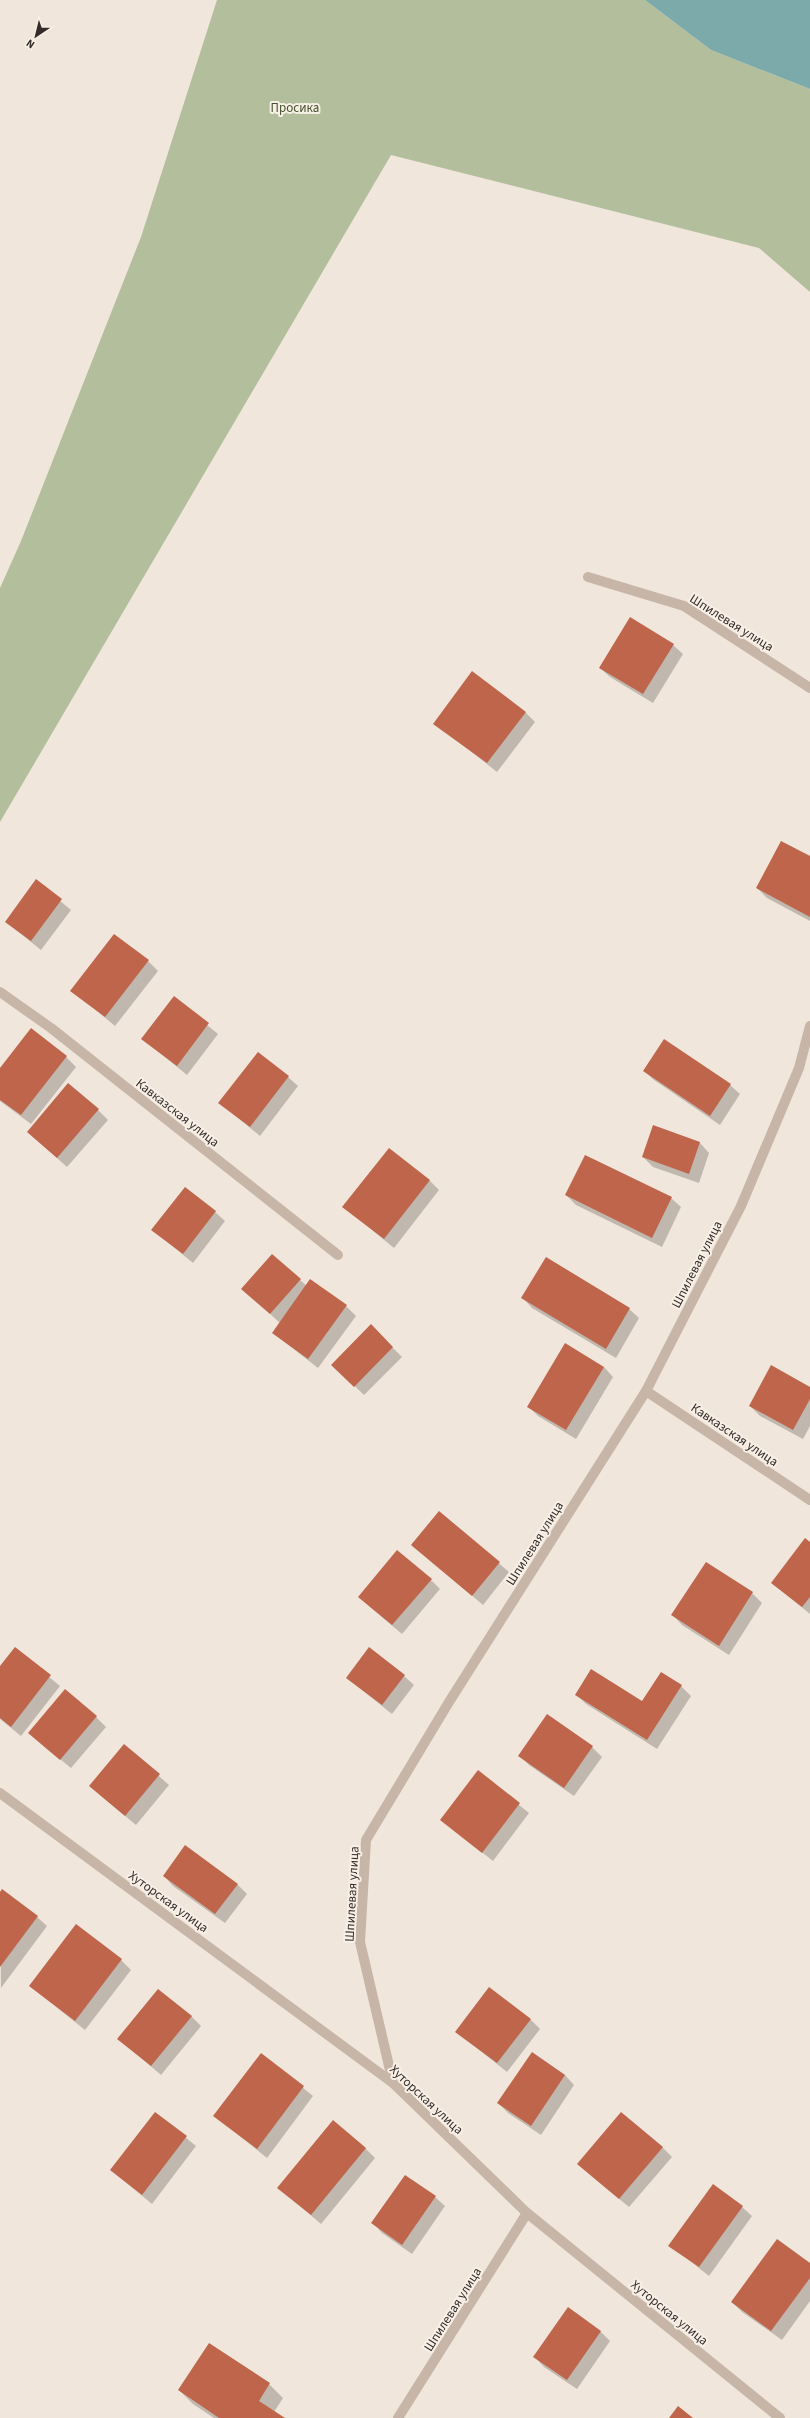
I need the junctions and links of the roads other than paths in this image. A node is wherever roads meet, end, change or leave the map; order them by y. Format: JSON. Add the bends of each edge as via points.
{"nodes":[{"id":1,"x":588,"y":577,"type":"dead end"},
{"id":2,"x":810,"y":688,"type":"edge"},
{"id":3,"x":0,"y":992,"type":"edge"},
{"id":4,"x":810,"y":1026,"type":"edge"},
{"id":5,"x":338,"y":1255,"type":"dead end"},
{"id":6,"x":646,"y":1391,"type":"junction"},
{"id":7,"x":810,"y":1500,"type":"edge"},
{"id":8,"x":0,"y":1793,"type":"edge"},
{"id":9,"x":393,"y":2084,"type":"junction"},
{"id":10,"x":527,"y":2213,"type":"junction"},
{"id":11,"x":398,"y":2418,"type":"edge"},
{"id":12,"x":780,"y":2418,"type":"edge"}],
"edges":[{"from":1,"to":2,"type":"street","name":"Шпилевая улица","via":[[684,606]]},
{"from":3,"to":5,"type":"street","name":"Кавказская улица","via":[[50,1028]]},
{"from":4,"to":6,"type":"street","name":"Шпилевая улица","via":[[799,1068],[741,1206]]},
{"from":6,"to":7,"type":"street","name":"Кавказская улица"},
{"from":6,"to":9,"type":"street","name":"Шпилевая улица","via":[[453,1696],[366,1840],[360,1942]]},
{"from":8,"to":9,"type":"street","name":"Хуторская улица"},
{"from":9,"to":10,"type":"street","name":"Хуторская улица"},
{"from":10,"to":11,"type":"street","name":"Шпилевая улица"},
{"from":10,"to":12,"type":"street","name":"Хуторская улица"}]}
